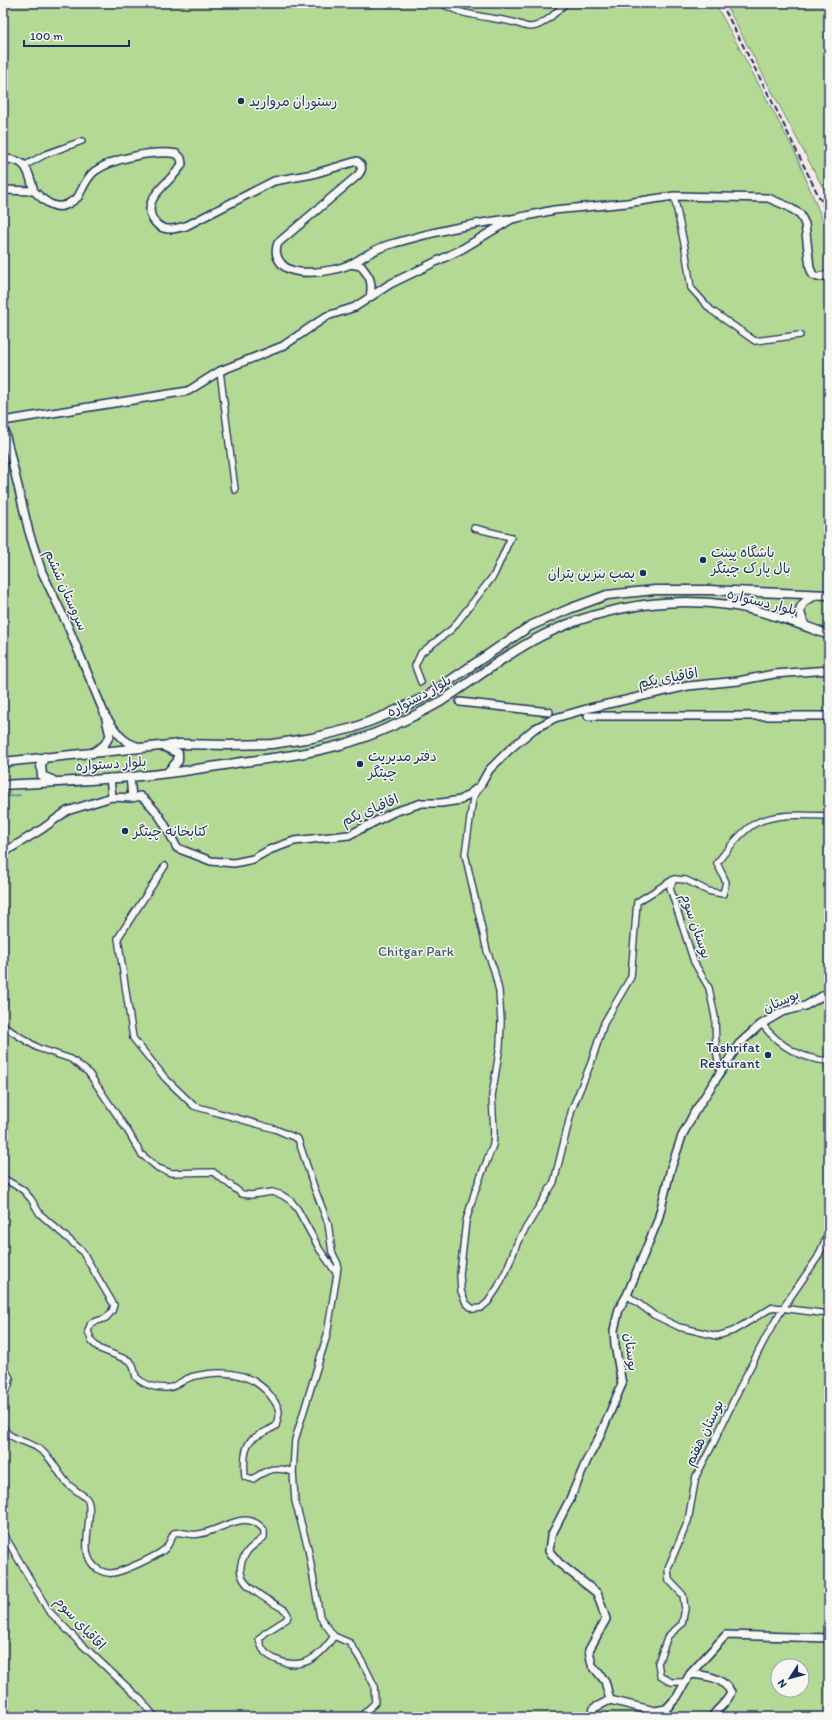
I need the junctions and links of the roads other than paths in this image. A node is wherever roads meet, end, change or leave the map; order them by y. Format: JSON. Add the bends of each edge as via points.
{"nodes":[{"id":1,"x":441,"y":3,"type":"edge"},
{"id":2,"x":566,"y":3,"type":"edge"},
{"id":3,"x":82,"y":141,"type":"dead end"},
{"id":4,"x":3,"y":158,"type":"edge"},
{"id":5,"x":24,"y":166,"type":"junction"},
{"id":6,"x":3,"y":190,"type":"edge"},
{"id":7,"x":34,"y":191,"type":"junction"},
{"id":8,"x":674,"y":196,"type":"junction"},
{"id":9,"x":512,"y":219,"type":"junction"},
{"id":10,"x":350,"y":264,"type":"junction"},
{"id":11,"x":829,"y":275,"type":"edge"},
{"id":12,"x":370,"y":297,"type":"junction"},
{"id":13,"x":800,"y":335,"type":"dead end"},
{"id":14,"x":220,"y":370,"type":"junction"},
{"id":15,"x":3,"y":421,"type":"edge"},
{"id":16,"x":3,"y":424,"type":"edge"},
{"id":17,"x":236,"y":490,"type":"dead end"},
{"id":18,"x":474,"y":528,"type":"dead end"},
{"id":19,"x":829,"y":595,"type":"edge"},
{"id":20,"x":815,"y":596,"type":"junction"},
{"id":21,"x":805,"y":626,"type":"junction"},
{"id":22,"x":829,"y":635,"type":"edge"},
{"id":23,"x":829,"y":670,"type":"edge"},
{"id":24,"x":421,"y":682,"type":"tunnel mouth"},
{"id":25,"x":460,"y":702,"type":"tunnel mouth"},
{"id":26,"x":549,"y":712,"type":"tunnel mouth"},
{"id":27,"x":105,"y":715,"type":"junction"},
{"id":28,"x":588,"y":716,"type":"tunnel mouth"},
{"id":29,"x":829,"y":716,"type":"edge"},
{"id":30,"x":161,"y":746,"type":"junction"},
{"id":31,"x":145,"y":748,"type":"junction"},
{"id":32,"x":92,"y":753,"type":"junction"},
{"id":33,"x":45,"y":757,"type":"junction"},
{"id":34,"x":3,"y":762,"type":"edge"},
{"id":35,"x":167,"y":773,"type":"junction"},
{"id":36,"x":130,"y":776,"type":"junction"},
{"id":37,"x":110,"y":778,"type":"junction"},
{"id":38,"x":55,"y":781,"type":"junction"},
{"id":39,"x":3,"y":785,"type":"edge"},
{"id":40,"x":480,"y":786,"type":"junction"},
{"id":41,"x":112,"y":797,"type":"junction"},
{"id":42,"x":132,"y":798,"type":"junction"},
{"id":43,"x":826,"y":816,"type":"dead end"},
{"id":44,"x":3,"y":853,"type":"edge"},
{"id":45,"x":165,"y":866,"type":"dead end"},
{"id":46,"x":674,"y":879,"type":"junction"},
{"id":47,"x":829,"y":992,"type":"edge"},
{"id":48,"x":762,"y":1024,"type":"junction"},
{"id":49,"x":3,"y":1026,"type":"edge"},
{"id":50,"x":829,"y":1061,"type":"edge"},
{"id":51,"x":720,"y":1072,"type":"junction"},
{"id":52,"x":3,"y":1178,"type":"edge"},
{"id":53,"x":829,"y":1231,"type":"edge"},
{"id":54,"x":337,"y":1274,"type":"junction"},
{"id":55,"x":627,"y":1295,"type":"junction"},
{"id":56,"x":783,"y":1308,"type":"junction"},
{"id":57,"x":829,"y":1314,"type":"edge"},
{"id":58,"x":3,"y":1366,"type":"edge"},
{"id":59,"x":3,"y":1395,"type":"edge"},
{"id":60,"x":3,"y":1427,"type":"edge"},
{"id":61,"x":293,"y":1472,"type":"junction"},
{"id":62,"x":3,"y":1533,"type":"edge"},
{"id":63,"x":334,"y":1636,"type":"junction"},
{"id":64,"x":829,"y":1638,"type":"edge"},
{"id":65,"x":690,"y":1674,"type":"junction"},
{"id":66,"x":684,"y":1682,"type":"junction"},
{"id":67,"x":610,"y":1700,"type":"junction"},
{"id":68,"x":155,"y":1717,"type":"edge"},
{"id":69,"x":360,"y":1717,"type":"edge"},
{"id":70,"x":592,"y":1717,"type":"edge"},
{"id":71,"x":712,"y":1717,"type":"edge"}],
"edges":[{"from":1,"to":2,"type":"street","via":[[471,16],[531,27],[549,19]]},
{"from":3,"to":5,"type":"street","via":[[46,154]]},
{"from":4,"to":5,"type":"street","via":[[19,160]]},
{"from":5,"to":7,"type":"street","via":[[29,172]]},
{"from":6,"to":7,"type":"street"},
{"from":7,"to":10,"type":"street","via":[[52,206],[60,207],[77,198],[82,186],[105,164],[150,154],[177,154],[182,164],[178,172],[156,192],[151,202],[152,218],[157,225],[170,230],[186,226],[274,181],[313,174],[357,161],[362,167],[357,176],[278,243],[275,249],[282,264],[295,272],[315,272]]},
{"from":8,"to":9,"type":"street","via":[[554,210]]},
{"from":8,"to":11,"type":"street","via":[[768,198],[787,206],[800,214],[805,224],[813,275]]},
{"from":8,"to":13,"type":"street","via":[[686,248],[691,288],[711,310],[755,341]]},
{"from":9,"to":10,"type":"street","via":[[472,224],[394,243]]},
{"from":9,"to":12,"type":"street","via":[[462,249],[390,284]]},
{"from":10,"to":12,"type":"street","via":[[361,266],[368,275],[372,286]]},
{"from":12,"to":14,"type":"street","via":[[355,307],[327,316],[283,346]]},
{"from":14,"to":15,"type":"street","via":[[188,391]]},
{"from":14,"to":17,"type":"street"},
{"from":16,"to":27,"type":"street","name":"سروستان ششم","via":[[29,532],[42,572]]},
{"from":18,"to":24,"type":"street","via":[[511,538],[494,575],[452,629],[421,653],[415,666]]},
{"from":19,"to":20,"type":"main road","name":"بلوار دستواره"},
{"from":20,"to":21,"type":"main road","via":[[805,601],[801,607],[800,614]]},
{"from":20,"to":30,"type":"main road","name":"بلوار دستواره","via":[[709,590],[655,590],[607,595],[530,626],[427,696],[352,728],[272,744]]},
{"from":21,"to":22,"type":"main road","name":"بلوار دستواره"},
{"from":21,"to":35,"type":"main road","name":"بلوار دستواره","via":[[730,605],[687,603],[620,608],[549,632],[520,648],[439,702],[378,733],[311,751]]},
{"from":23,"to":40,"type":"street","name":"اقاقیای یکم","via":[[774,674],[688,686],[555,718],[534,729],[510,749],[489,770]]},
{"from":25,"to":26,"type":"street"},
{"from":27,"to":31,"type":"street","via":[[119,736],[128,744]]},
{"from":27,"to":32,"type":"street","via":[[110,736],[104,745]]},
{"from":28,"to":29,"type":"street"},
{"from":30,"to":31,"type":"main road","name":"بلوار دستواره"},
{"from":30,"to":35,"type":"main road","via":[[178,753],[178,761]]},
{"from":31,"to":32,"type":"main road","name":"بلوار دستواره"},
{"from":32,"to":33,"type":"main road","name":"بلوار دستواره"},
{"from":33,"to":34,"type":"main road","name":"بلوار دستواره"},
{"from":33,"to":38,"type":"main road","via":[[41,764],[42,776]]},
{"from":35,"to":36,"type":"main road","name":"بلوار دستواره"},
{"from":36,"to":37,"type":"main road","name":"بلوار دستواره"},
{"from":36,"to":42,"type":"street"},
{"from":37,"to":38,"type":"main road","name":"بلوار دستواره"},
{"from":37,"to":41,"type":"street"},
{"from":38,"to":39,"type":"main road","name":"بلوار دستواره"},
{"from":40,"to":42,"type":"street","name":"اقاقیای یکم","via":[[461,800],[422,803],[394,812],[349,835],[294,841],[253,859],[234,863],[211,861],[177,848],[163,820],[150,803],[140,796]]},
{"from":40,"to":46,"type":"street","via":[[473,798],[465,854],[485,944],[499,991],[501,1021],[492,1096],[493,1145],[466,1221],[460,1274],[461,1291],[473,1309],[481,1308],[488,1302],[498,1287],[518,1241],[554,1182],[572,1109],[604,1023],[631,977],[637,902]]},
{"from":41,"to":42,"type":"street","name":"اقاقیای یکم"},
{"from":41,"to":44,"type":"street","name":"اقاقیای یکم","via":[[67,811]]},
{"from":43,"to":46,"type":"street","name":"بوستان سوم","via":[[797,815],[755,824],[741,835],[717,863],[726,882],[723,894],[708,891],[686,880]]},
{"from":45,"to":54,"type":"street","via":[[118,938],[133,1038],[165,1078],[194,1106],[275,1129],[298,1139],[328,1223],[332,1252],[338,1264]]},
{"from":46,"to":51,"type":"street","name":"بوستان سوم","via":[[670,888],[694,962],[709,988]]},
{"from":47,"to":48,"type":"street","name":"بوستان","via":[[805,1006],[782,1012]]},
{"from":48,"to":50,"type":"street","via":[[777,1040],[795,1052],[814,1060]]},
{"from":48,"to":51,"type":"street","name":"بوستان","via":[[740,1044]]},
{"from":49,"to":54,"type":"street","via":[[38,1048],[71,1059],[88,1072],[140,1154],[158,1168],[171,1172],[213,1172],[242,1194],[272,1192],[291,1201]]},
{"from":51,"to":55,"type":"street","name":"بوستان","via":[[682,1136],[658,1220]]},
{"from":52,"to":61,"type":"street","via":[[23,1190],[40,1214],[82,1251],[111,1299],[114,1305],[112,1311],[106,1318],[91,1323],[88,1331],[92,1342],[100,1349],[130,1361],[136,1377],[147,1385],[175,1387],[192,1377],[214,1372],[253,1379],[265,1389],[279,1410],[276,1426],[251,1440],[246,1450],[245,1477],[253,1479],[271,1469],[281,1467]]},
{"from":53,"to":56,"type":"street","name":"بوستان هفتم","via":[[818,1257]]},
{"from":54,"to":61,"type":"street","via":[[327,1336],[295,1440]]},
{"from":55,"to":56,"type":"street","via":[[654,1315],[679,1327],[717,1336],[733,1332],[773,1307]]},
{"from":55,"to":67,"type":"street","name":"بوستان","via":[[619,1309],[614,1330],[622,1384],[600,1436],[551,1536],[549,1551],[559,1563],[597,1593],[606,1619],[588,1650],[592,1665],[605,1681]]},
{"from":56,"to":57,"type":"street"},
{"from":56,"to":66,"type":"street","name":"بوستان هفتم","via":[[696,1476],[688,1521],[668,1568],[669,1580],[682,1595],[685,1609],[682,1624],[668,1636],[658,1663],[660,1675],[671,1682]]},
{"from":58,"to":59,"type":"street","via":[[10,1378]]},
{"from":60,"to":63,"type":"street","via":[[11,1436],[49,1456],[68,1484],[87,1499],[90,1508],[86,1534],[88,1554],[90,1562],[99,1570],[112,1573],[136,1565],[165,1549],[174,1533],[197,1535],[244,1519],[252,1520],[264,1530],[264,1537],[248,1550],[241,1570],[243,1578],[247,1586],[285,1610],[288,1615],[287,1620],[262,1636],[259,1640],[261,1648],[276,1660],[287,1664],[301,1664],[326,1648]]},
{"from":61,"to":63,"type":"street","via":[[295,1501],[308,1548],[320,1617]]},
{"from":62,"to":68,"type":"street","name":"اقاقیای سوم","via":[[48,1610],[141,1700]]},
{"from":63,"to":69,"type":"street","via":[[350,1643],[374,1685],[375,1703]]},
{"from":64,"to":65,"type":"street","via":[[726,1635]]},
{"from":65,"to":66,"type":"street"},
{"from":65,"to":71,"type":"street","via":[[713,1676],[727,1685],[731,1692],[729,1699]]},
{"from":66,"to":67,"type":"street","via":[[677,1697],[666,1709],[655,1710]]},
{"from":67,"to":70,"type":"street","via":[[594,1708]]}]}
